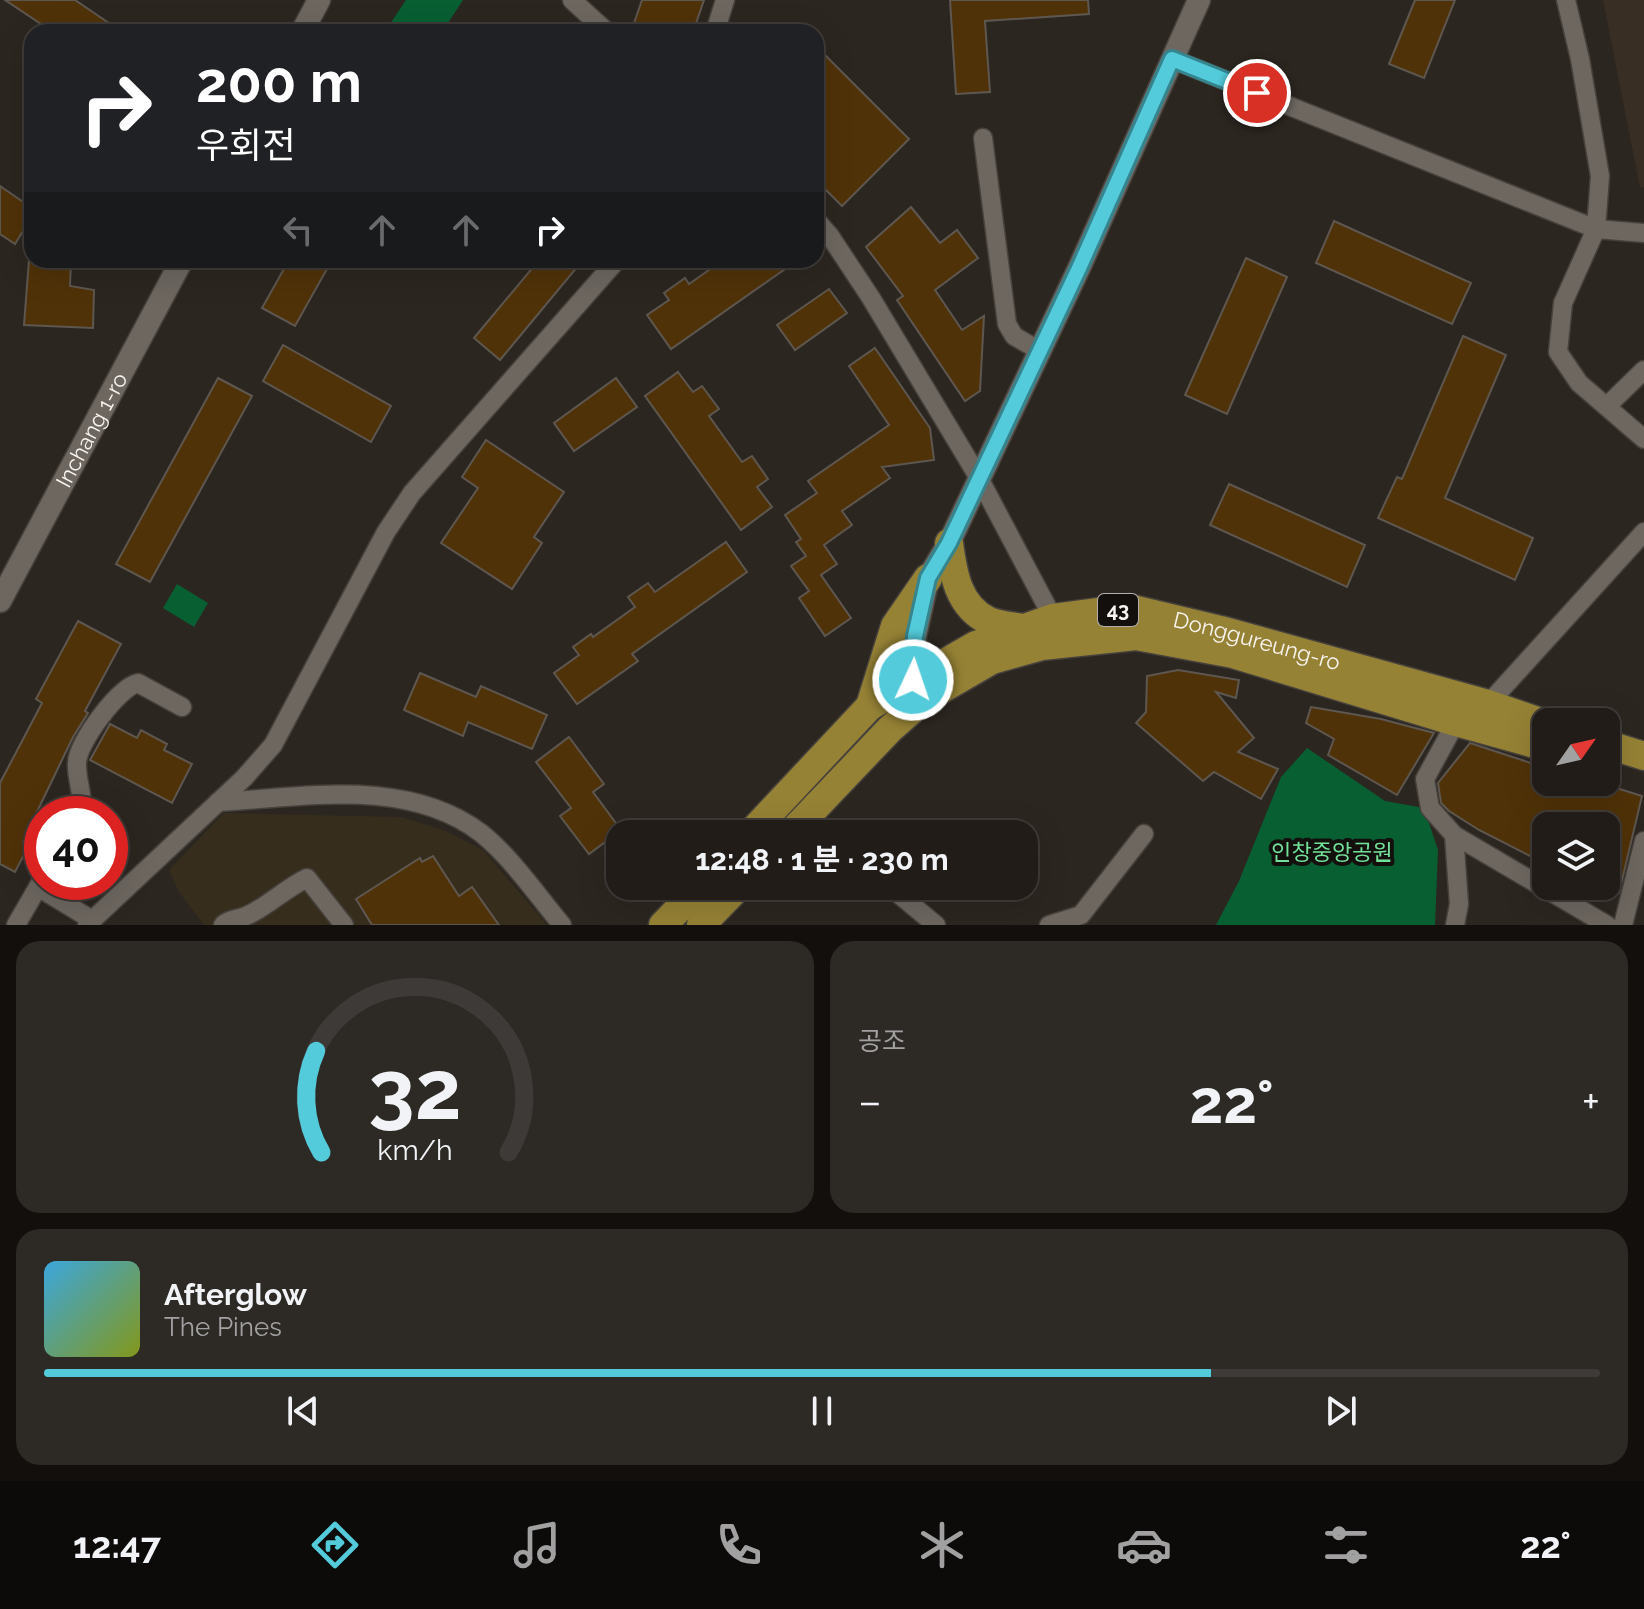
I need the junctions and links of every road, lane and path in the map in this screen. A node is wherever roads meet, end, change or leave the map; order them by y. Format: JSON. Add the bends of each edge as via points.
{"nodes":[{"id":1,"x":319,"y":0,"type":"edge"},
{"id":2,"x":572,"y":0,"type":"edge"},
{"id":3,"x":725,"y":0,"type":"edge"},
{"id":4,"x":1199,"y":0,"type":"edge"},
{"id":5,"x":1566,"y":0,"type":"edge"},
{"id":6,"x":306,"y":24,"type":"edge"},
{"id":7,"x":598,"y":24,"type":"edge"},
{"id":8,"x":718,"y":24,"type":"edge"},
{"id":9,"x":1172,"y":59,"type":"junction"},
{"id":10,"x":983,"y":138,"type":"dead end"},
{"id":11,"x":824,"y":229,"type":"edge"},
{"id":12,"x":1596,"y":229,"type":"junction"},
{"id":13,"x":1644,"y":233,"type":"edge"},
{"id":14,"x":178,"y":268,"type":"edge"},
{"id":15,"x":610,"y":268,"type":"edge"},
{"id":16,"x":1040,"y":351,"type":"junction"},
{"id":17,"x":1644,"y":370,"type":"edge"},
{"id":18,"x":1607,"y":406,"type":"junction"},
{"id":19,"x":1644,"y":439,"type":"edge"},
{"id":20,"x":979,"y":478,"type":"junction"},
{"id":21,"x":1644,"y":532,"type":"edge"},
{"id":22,"x":949,"y":543,"type":"junction"},
{"id":23,"x":928,"y":578,"type":"junction"},
{"id":24,"x":0,"y":601,"type":"edge"},
{"id":25,"x":1053,"y":618,"type":"junction"},
{"id":26,"x":1022,"y":628,"type":"junction"},
{"id":27,"x":918,"y":690,"type":"junction"},
{"id":28,"x":1488,"y":704,"type":"junction"},
{"id":29,"x":870,"y":706,"type":"junction"},
{"id":30,"x":182,"y":707,"type":"dead end"},
{"id":31,"x":1532,"y":719,"type":"edge"},
{"id":32,"x":1456,"y":722,"type":"junction"},
{"id":33,"x":1532,"y":743,"type":"edge"},
{"id":34,"x":1620,"y":748,"type":"edge"},
{"id":35,"x":1644,"y":756,"type":"edge"},
{"id":36,"x":1620,"y":767,"type":"edge"},
{"id":37,"x":1644,"y":774,"type":"edge"},
{"id":38,"x":82,"y":796,"type":"edge"},
{"id":39,"x":218,"y":802,"type":"junction"},
{"id":40,"x":763,"y":820,"type":"edge"},
{"id":41,"x":815,"y":820,"type":"edge"},
{"id":42,"x":1144,"y":834,"type":"dead end"},
{"id":43,"x":1454,"y":835,"type":"junction"},
{"id":44,"x":1644,"y":841,"type":"edge"},
{"id":45,"x":31,"y":900,"type":"edge"},
{"id":46,"x":61,"y":900,"type":"edge"},
{"id":47,"x":687,"y":900,"type":"edge"},
{"id":48,"x":725,"y":900,"type":"edge"},
{"id":49,"x":906,"y":900,"type":"edge"},
{"id":50,"x":90,"y":922,"type":"edge"},
{"id":51,"x":16,"y":925,"type":"edge"},
{"id":52,"x":223,"y":925,"type":"edge"},
{"id":53,"x":344,"y":925,"type":"edge"},
{"id":54,"x":562,"y":925,"type":"edge"},
{"id":55,"x":663,"y":925,"type":"edge"},
{"id":56,"x":701,"y":925,"type":"edge"},
{"id":57,"x":936,"y":925,"type":"edge"},
{"id":58,"x":1049,"y":925,"type":"edge"},
{"id":59,"x":1455,"y":925,"type":"edge"},
{"id":60,"x":1607,"y":925,"type":"edge"},
{"id":61,"x":1623,"y":925,"type":"edge"}],
"edges":[{"from":1,"to":6,"type":"street"},
{"from":2,"to":7,"type":"street"},
{"from":3,"to":8,"type":"street"},
{"from":4,"to":9,"type":"street"},
{"from":5,"to":12,"type":"street","via":[[1600,176]]},
{"from":9,"to":12,"type":"street"},
{"from":9,"to":16,"type":"street"},
{"from":10,"to":16,"type":"street","via":[[1007,324],[1014,336]]},
{"from":11,"to":20,"type":"street"},
{"from":12,"to":13,"type":"street"},
{"from":12,"to":18,"type":"street","via":[[1563,303],[1558,352],[1579,383]]},
{"from":14,"to":24,"type":"street","name":"Inchang 1-ro"},
{"from":15,"to":39,"type":"street","via":[[412,493],[273,745]]},
{"from":16,"to":20,"type":"street"},
{"from":17,"to":18,"type":"street"},
{"from":18,"to":19,"type":"street"},
{"from":20,"to":22,"type":"street"},
{"from":20,"to":25,"type":"street"},
{"from":21,"to":28,"type":"street"},
{"from":22,"to":23,"type":"street"},
{"from":22,"to":26,"type":"main road","via":[[954,581],[970,607],[989,621]]},
{"from":23,"to":27,"type":"street","via":[[915,636]]},
{"from":23,"to":29,"type":"main road","via":[[895,626]]},
{"from":25,"to":26,"type":"main road","name":"Donggureung-ro","number":"43"},
{"from":25,"to":28,"type":"main road","name":"Donggureung-ro","number":"43","via":[[1129,608]]},
{"from":26,"to":27,"type":"main road","name":"Donggureung-ro","number":"43","via":[[976,645]]},
{"from":27,"to":29,"type":"main road","name":"Donggureung-ro","number":"43"},
{"from":27,"to":32,"type":"main road","name":"Donggureung-ro","number":"43","via":[[1042,646],[1136,636],[1233,654]]},
{"from":27,"to":41,"type":"main road","name":"Donggureung-ro","number":"43"},
{"from":28,"to":31,"type":"main road","name":"Donggureung-ro","number":"43"},
{"from":29,"to":40,"type":"main road","name":"Donggureung-ro","number":"43"},
{"from":30,"to":38,"type":"street","via":[[138,683],[128,687],[96,722],[78,756]]},
{"from":32,"to":33,"type":"main road","name":"Donggureung-ro","number":"43"},
{"from":32,"to":43,"type":"street","via":[[1425,779],[1430,808]]},
{"from":34,"to":35,"type":"main road"},
{"from":36,"to":37,"type":"main road"},
{"from":39,"to":50,"type":"street"},
{"from":39,"to":54,"type":"street","via":[[357,795],[422,805],[484,836]]},
{"from":42,"to":58,"type":"street","via":[[1081,915]]},
{"from":43,"to":59,"type":"street","via":[[1459,904]]},
{"from":43,"to":60,"type":"street"},
{"from":44,"to":61,"type":"street"},
{"from":45,"to":51,"type":"street"},
{"from":46,"to":50,"type":"street"},
{"from":47,"to":55,"type":"main road"},
{"from":48,"to":56,"type":"main road"},
{"from":49,"to":57,"type":"street"},
{"from":52,"to":53,"type":"street","via":[[307,878]]}]}
